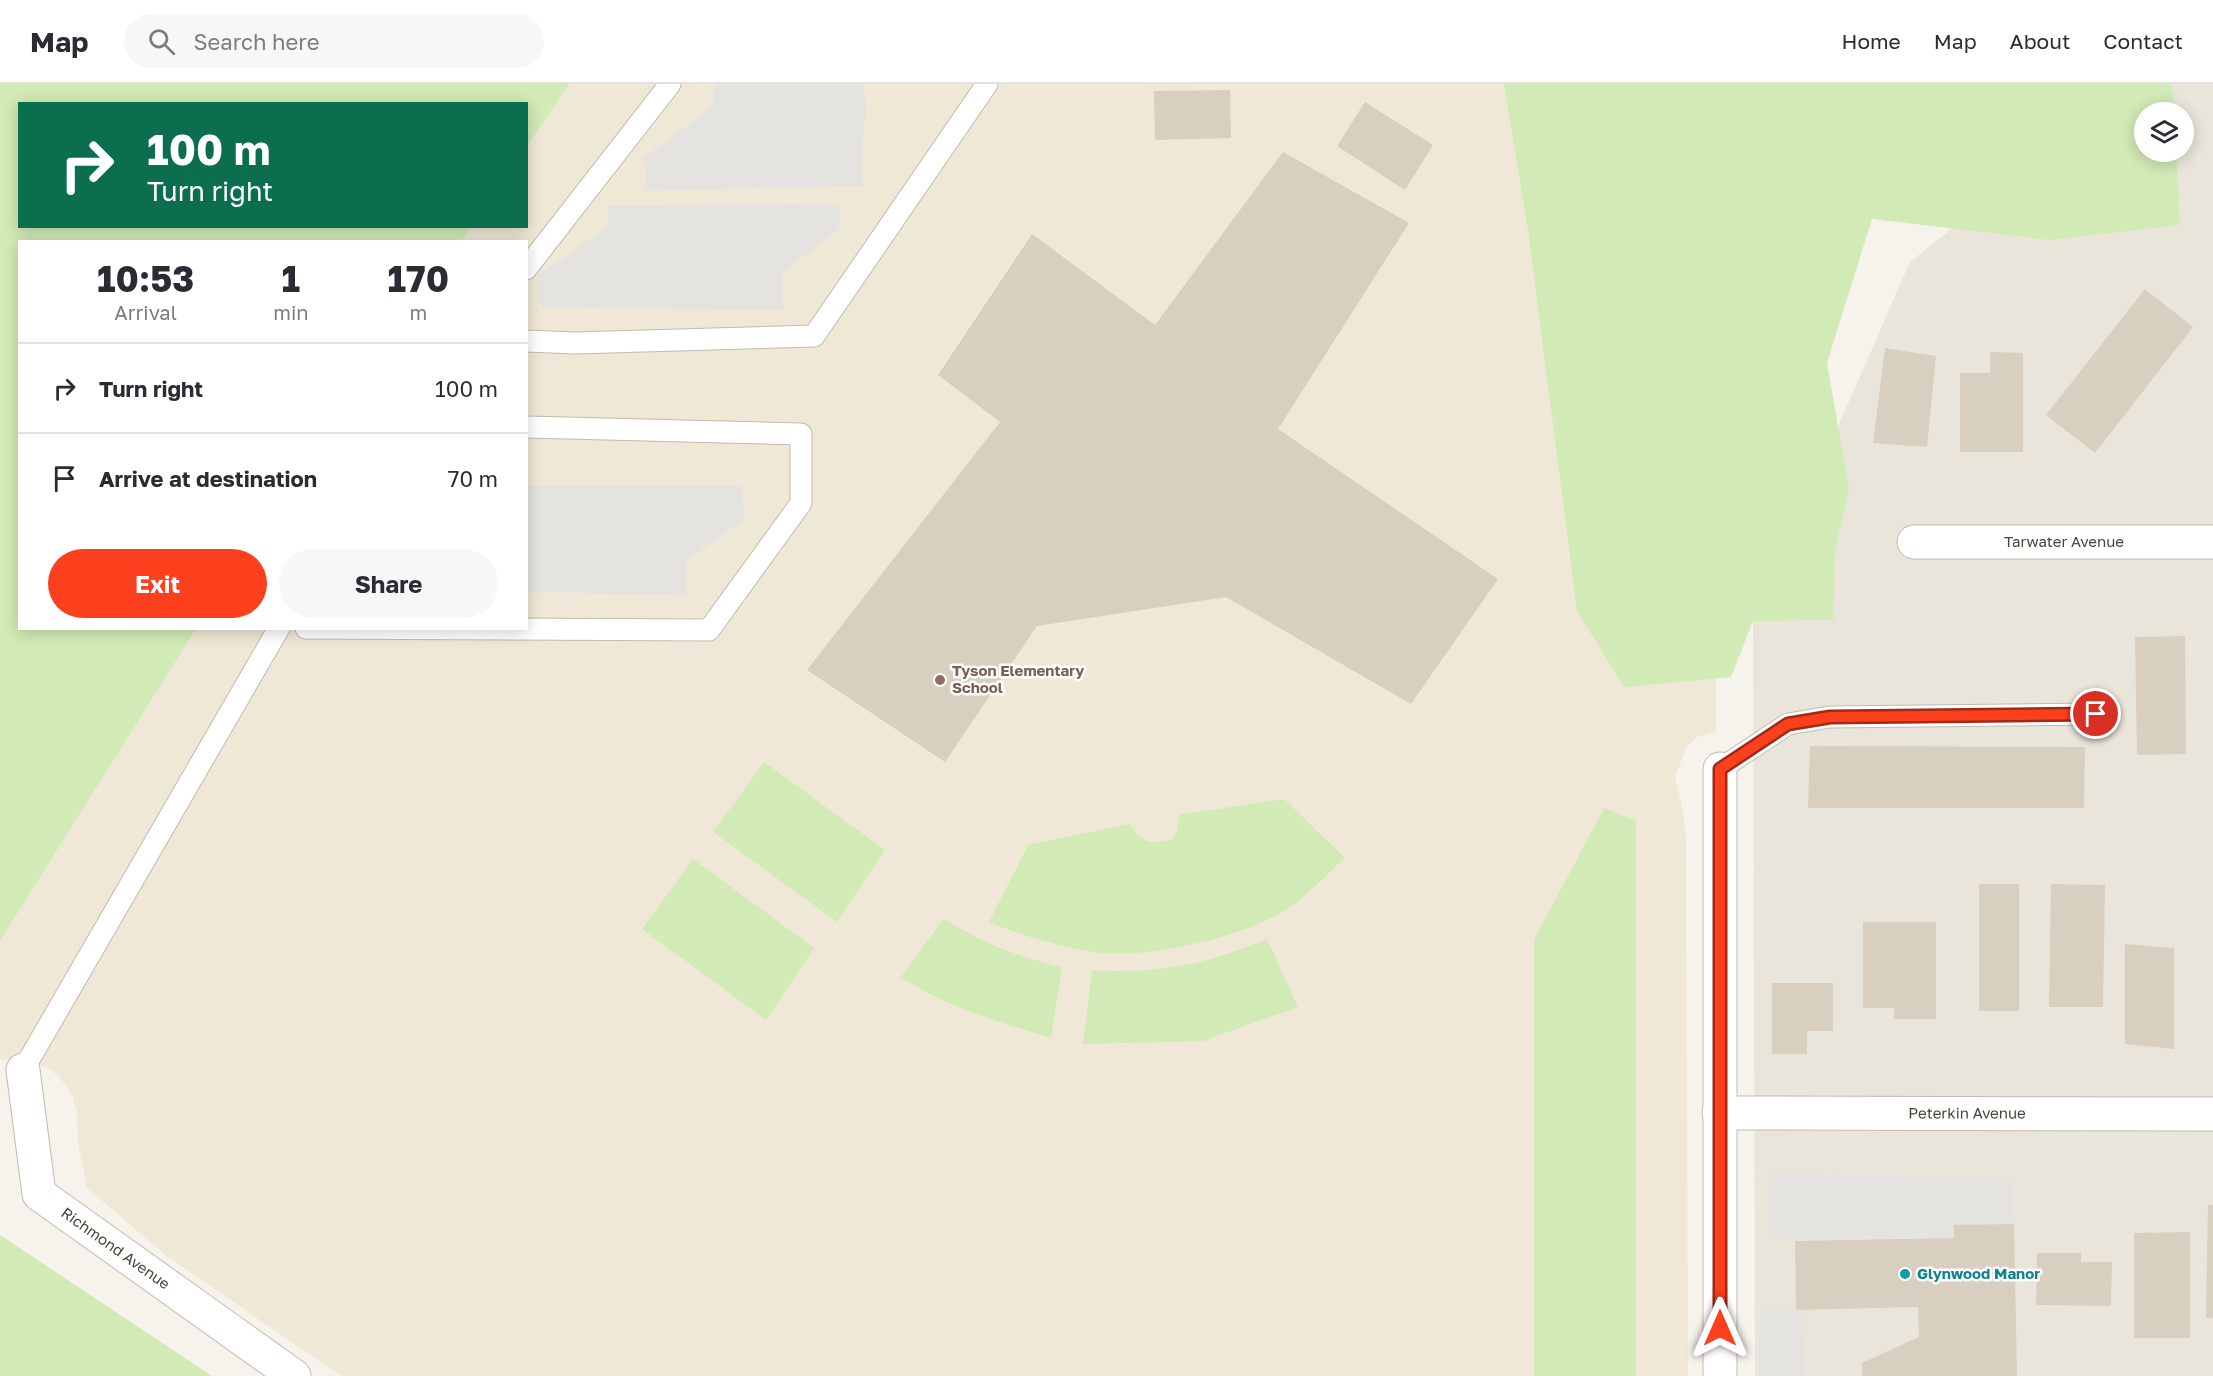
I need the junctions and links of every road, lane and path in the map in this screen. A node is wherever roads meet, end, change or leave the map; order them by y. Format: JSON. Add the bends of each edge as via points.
{"nodes":[{"id":1,"x":670,"y":84,"type":"edge"},
{"id":2,"x":987,"y":84,"type":"edge"},
{"id":3,"x":528,"y":266,"type":"edge"},
{"id":4,"x":528,"y":341,"type":"edge"},
{"id":5,"x":528,"y":427,"type":"edge"},
{"id":6,"x":1914,"y":542,"type":"dead end"},
{"id":7,"x":2213,"y":542,"type":"edge"},
{"id":8,"x":528,"y":629,"type":"edge"},
{"id":9,"x":278,"y":630,"type":"edge"},
{"id":10,"x":2096,"y":714,"type":"dead end"},
{"id":11,"x":1720,"y":769,"type":"joint"},
{"id":12,"x":23,"y":1070,"type":"joint"},
{"id":13,"x":1719,"y":1113,"type":"junction"},
{"id":14,"x":2213,"y":1114,"type":"edge"},
{"id":15,"x":294,"y":1376,"type":"edge"},
{"id":16,"x":1720,"y":1376,"type":"edge"}],
"edges":[{"from":1,"to":3,"type":"lane"},
{"from":2,"to":4,"type":"lane","via":[[814,336]]},
{"from":5,"to":8,"type":"lane","via":[[801,434],[801,503],[709,630]]},
{"from":6,"to":7,"type":"street","name":"Tarwater Avenue"},
{"from":9,"to":12,"type":"lane"},
{"from":10,"to":11,"type":"lane","via":[[1830,717],[1788,724]]},
{"from":11,"to":13,"type":"street"},
{"from":12,"to":15,"type":"street","name":"Richmond Avenue","via":[[39,1194]]},
{"from":13,"to":14,"type":"street","name":"Peterkin Avenue"},
{"from":13,"to":16,"type":"street"}]}
